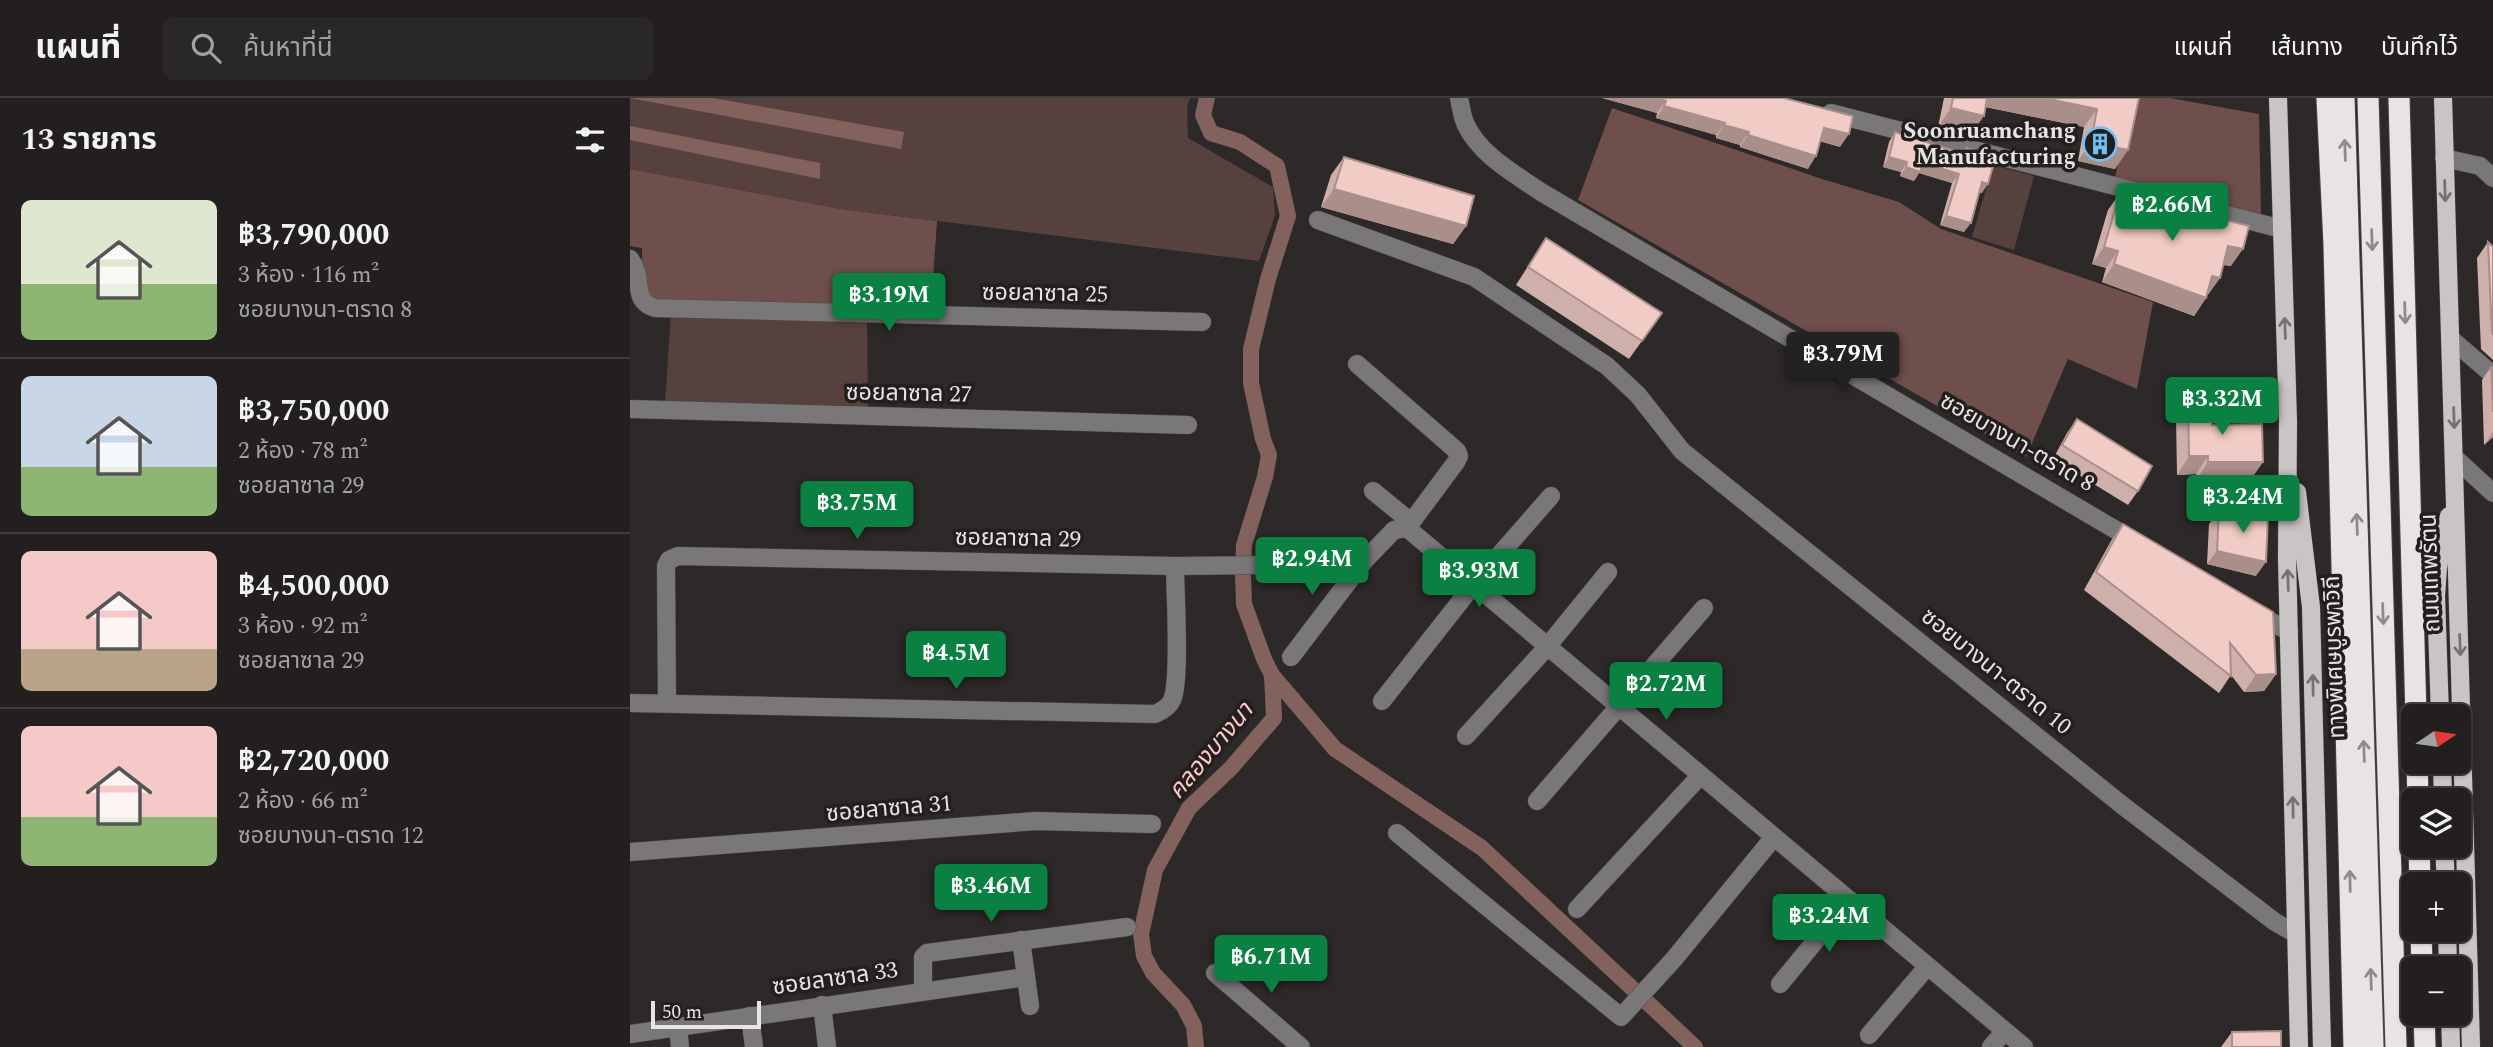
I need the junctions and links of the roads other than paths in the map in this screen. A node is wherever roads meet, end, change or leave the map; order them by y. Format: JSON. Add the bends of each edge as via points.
{"nodes":[{"id":1,"x":1459,"y":98,"type":"edge"},
{"id":2,"x":2278,"y":98,"type":"edge"},
{"id":3,"x":2327,"y":98,"type":"edge"},
{"id":4,"x":2344,"y":98,"type":"edge"},
{"id":5,"x":2368,"y":98,"type":"edge"},
{"id":6,"x":2399,"y":98,"type":"edge"},
{"id":7,"x":2443,"y":98,"type":"edge"},
{"id":8,"x":1813,"y":108,"type":"edge"},
{"id":9,"x":2444,"y":158,"type":"junction"},
{"id":10,"x":2493,"y":178,"type":"edge"},
{"id":11,"x":1318,"y":220,"type":"dead end"},
{"id":12,"x":2282,"y":229,"type":"junction"},
{"id":13,"x":630,"y":259,"type":"edge"},
{"id":14,"x":1202,"y":322,"type":"dead end"},
{"id":15,"x":2451,"y":339,"type":"junction"},
{"id":16,"x":1357,"y":364,"type":"dead end"},
{"id":17,"x":2493,"y":375,"type":"edge"},
{"id":18,"x":630,"y":409,"type":"edge"},
{"id":19,"x":1188,"y":425,"type":"dead end"},
{"id":20,"x":2288,"y":428,"type":"junction"},
{"id":21,"x":2455,"y":457,"type":"junction"},
{"id":22,"x":2455,"y":488,"type":"junction"},
{"id":23,"x":1373,"y":491,"type":"dead end"},
{"id":24,"x":2493,"y":493,"type":"edge"},
{"id":25,"x":1551,"y":496,"type":"dead end"},
{"id":26,"x":1409,"y":525,"type":"junction"},
{"id":27,"x":2159,"y":555,"type":"edge"},
{"id":28,"x":1364,"y":561,"type":"junction"},
{"id":29,"x":1175,"y":566,"type":"junction"},
{"id":30,"x":1608,"y":572,"type":"dead end"},
{"id":31,"x":1474,"y":584,"type":"junction"},
{"id":32,"x":2242,"y":604,"type":"edge"},
{"id":33,"x":1704,"y":608,"type":"dead end"},
{"id":34,"x":2289,"y":632,"type":"junction"},
{"id":35,"x":1547,"y":648,"type":"junction"},
{"id":36,"x":1291,"y":657,"type":"dead end"},
{"id":37,"x":1382,"y":701,"type":"dead end"},
{"id":38,"x":630,"y":703,"type":"edge"},
{"id":39,"x":667,"y":704,"type":"junction"},
{"id":40,"x":2416,"y":704,"type":"edge"},
{"id":41,"x":2440,"y":704,"type":"edge"},
{"id":42,"x":1620,"y":708,"type":"junction"},
{"id":43,"x":1466,"y":736,"type":"dead end"},
{"id":44,"x":1700,"y":776,"type":"junction"},
{"id":45,"x":1537,"y":801,"type":"dead end"},
{"id":46,"x":1153,"y":824,"type":"dead end"},
{"id":47,"x":1397,"y":833,"type":"dead end"},
{"id":48,"x":1774,"y":837,"type":"junction"},
{"id":49,"x":630,"y":852,"type":"edge"},
{"id":50,"x":1849,"y":900,"type":"junction"},
{"id":51,"x":1577,"y":909,"type":"dead end"},
{"id":52,"x":1127,"y":927,"type":"dead end"},
{"id":53,"x":2296,"y":933,"type":"junction"},
{"id":54,"x":1021,"y":940,"type":"junction"},
{"id":55,"x":1927,"y":967,"type":"junction"},
{"id":56,"x":1215,"y":973,"type":"dead end"},
{"id":57,"x":1026,"y":977,"type":"junction"},
{"id":58,"x":1780,"y":984,"type":"dead end"},
{"id":59,"x":923,"y":991,"type":"junction"},
{"id":60,"x":822,"y":1006,"type":"junction"},
{"id":61,"x":1030,"y":1006,"type":"dead end"},
{"id":62,"x":750,"y":1016,"type":"junction"},
{"id":63,"x":2424,"y":1026,"type":"edge"},
{"id":64,"x":2450,"y":1026,"type":"edge"},
{"id":65,"x":678,"y":1027,"type":"junction"},
{"id":66,"x":2004,"y":1031,"type":"junction"},
{"id":67,"x":630,"y":1034,"type":"edge"},
{"id":68,"x":1869,"y":1035,"type":"dead end"},
{"id":69,"x":1296,"y":1045,"type":"edge"},
{"id":70,"x":680,"y":1047,"type":"edge"},
{"id":71,"x":754,"y":1047,"type":"edge"},
{"id":72,"x":827,"y":1047,"type":"edge"},
{"id":73,"x":1992,"y":1047,"type":"edge"},
{"id":74,"x":2024,"y":1047,"type":"edge"},
{"id":75,"x":2299,"y":1047,"type":"edge"},
{"id":76,"x":2322,"y":1047,"type":"edge"},
{"id":77,"x":2354,"y":1047,"type":"edge"},
{"id":78,"x":2373,"y":1047,"type":"edge"},
{"id":79,"x":2396,"y":1047,"type":"edge"},
{"id":80,"x":2425,"y":1047,"type":"edge"},
{"id":81,"x":2451,"y":1047,"type":"edge"},
{"id":82,"x":2471,"y":1047,"type":"edge"}],
"edges":[{"from":1,"to":27,"type":"street","name":"ซอยบางนา-ตราด 8","via":[[1466,125],[1476,140],[1541,192]]},
{"from":2,"to":12,"type":"main road"},
{"from":77,"to":3,"type":"highway","one_way":true},
{"from":78,"to":4,"type":"highway","name":"ทางพิเศษบูรพาวิถี","one_way":true},
{"from":5,"to":79,"type":"highway","one_way":true},
{"from":6,"to":40,"type":"highway","name":"ถนนเทพรัตน","one_way":true},
{"from":7,"to":9,"type":"main road","name":"ถนนเทพรัตน"},
{"from":8,"to":12,"type":"street"},
{"from":9,"to":10,"type":"street","via":[[2480,166]]},
{"from":9,"to":15,"type":"main road","name":"ถนนเทพรัตน","one_way":true},
{"from":11,"to":53,"type":"street","name":"ซอยบางนา-ตราด 10","via":[[1474,277],[1607,366],[1638,395],[1682,451],[2122,805],[2275,922]]},
{"from":20,"to":12,"type":"main road","one_way":true},
{"from":13,"to":14,"type":"street","name":"ซอยลาซาล 25","via":[[635,267],[636,297],[655,308]]},
{"from":15,"to":17,"type":"street"},
{"from":15,"to":21,"type":"main road","name":"ถนนเทพรัตน","one_way":true},
{"from":16,"to":26,"type":"street","via":[[1459,456]]},
{"from":18,"to":19,"type":"street","name":"ซอยลาซาล 27"},
{"from":34,"to":20,"type":"main road","one_way":true},
{"from":76,"to":20,"type":"main road","one_way":true,"via":[[2312,644],[2306,558]]},
{"from":21,"to":22,"type":"main road","name":"ถนนเทพรัตน"},
{"from":21,"to":24,"type":"street"},
{"from":22,"to":41,"type":"main road","via":[[2438,567]]},
{"from":22,"to":82,"type":"main road","name":"ถนนเทพรัตน","one_way":true},
{"from":23,"to":26,"type":"street"},
{"from":25,"to":31,"type":"street"},
{"from":26,"to":28,"type":"street","via":[[1394,530]]},
{"from":26,"to":31,"type":"street"},
{"from":28,"to":29,"type":"street","name":"ซอยลาซาล 29"},
{"from":28,"to":36,"type":"street"},
{"from":29,"to":39,"type":"street","via":[[1173,698],[1155,714]]},
{"from":29,"to":39,"type":"street","name":"ซอยลาซาล 29","via":[[678,556],[666,566]]},
{"from":30,"to":35,"type":"street"},
{"from":31,"to":35,"type":"street"},
{"from":31,"to":37,"type":"street"},
{"from":32,"to":34,"type":"street"},
{"from":33,"to":42,"type":"street"},
{"from":53,"to":34,"type":"main road","one_way":true},
{"from":35,"to":42,"type":"street"},
{"from":35,"to":43,"type":"street"},
{"from":38,"to":39,"type":"street"},
{"from":42,"to":44,"type":"street"},
{"from":42,"to":45,"type":"street"},
{"from":44,"to":48,"type":"street"},
{"from":44,"to":51,"type":"street"},
{"from":46,"to":49,"type":"street","name":"ซอยลาซาล 31","via":[[1036,821]]},
{"from":47,"to":48,"type":"street","via":[[1621,1017]]},
{"from":48,"to":50,"type":"street"},
{"from":50,"to":55,"type":"street"},
{"from":50,"to":58,"type":"street"},
{"from":52,"to":54,"type":"street","name":"ซอยลาซาล 33"},
{"from":53,"to":75,"type":"main road"},
{"from":54,"to":57,"type":"street"},
{"from":54,"to":59,"type":"street","name":"ซอยลาซาล 33","via":[[927,953],[923,957]]},
{"from":55,"to":66,"type":"street"},
{"from":55,"to":68,"type":"street"},
{"from":56,"to":69,"type":"street"},
{"from":57,"to":59,"type":"street","name":"ซอยลาซาล 33"},
{"from":57,"to":61,"type":"street"},
{"from":59,"to":60,"type":"street","name":"ซอยลาซาล 33"},
{"from":60,"to":62,"type":"street","name":"ซอยลาซาล 33"},
{"from":60,"to":72,"type":"street"},
{"from":62,"to":65,"type":"street","name":"ซอยลาซาล 33"},
{"from":62,"to":71,"type":"street"},
{"from":63,"to":80,"type":"highway"},
{"from":64,"to":81,"type":"main road"},
{"from":65,"to":67,"type":"street","name":"ซอยลาซาล 33"},
{"from":65,"to":70,"type":"street"},
{"from":66,"to":73,"type":"street"},
{"from":66,"to":74,"type":"street"}]}
